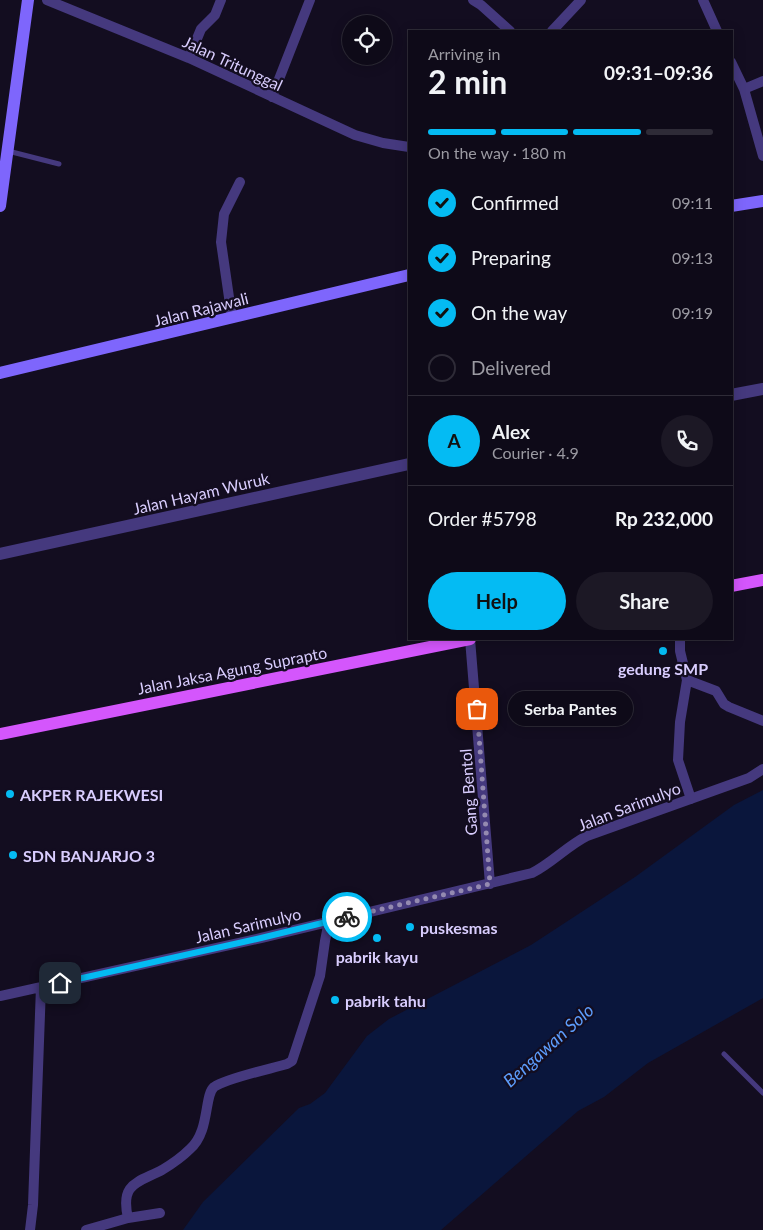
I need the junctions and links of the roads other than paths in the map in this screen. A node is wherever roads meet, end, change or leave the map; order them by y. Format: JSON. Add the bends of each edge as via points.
{"nodes":[{"id":1,"x":28,"y":0,"type":"edge"},
{"id":2,"x":47,"y":0,"type":"edge"},
{"id":3,"x":222,"y":0,"type":"edge"},
{"id":4,"x":310,"y":0,"type":"edge"},
{"id":5,"x":474,"y":0,"type":"edge"},
{"id":6,"x":582,"y":0,"type":"edge"},
{"id":7,"x":703,"y":0,"type":"edge"},
{"id":8,"x":509,"y":30,"type":"edge"},
{"id":9,"x":553,"y":30,"type":"edge"},
{"id":10,"x":717,"y":30,"type":"edge"},
{"id":11,"x":189,"y":58,"type":"junction"},
{"id":12,"x":733,"y":66,"type":"edge"},
{"id":13,"x":763,"y":81,"type":"edge"},
{"id":14,"x":744,"y":88,"type":"junction"},
{"id":15,"x":272,"y":97,"type":"junction"},
{"id":16,"x":5,"y":142,"type":"edge"},
{"id":17,"x":408,"y":147,"type":"edge"},
{"id":18,"x":763,"y":156,"type":"edge"},
{"id":19,"x":59,"y":164,"type":"dead end"},
{"id":20,"x":240,"y":182,"type":"dead end"},
{"id":21,"x":763,"y":200,"type":"edge"},
{"id":22,"x":0,"y":206,"type":"edge"},
{"id":23,"x":733,"y":206,"type":"edge"},
{"id":24,"x":408,"y":275,"type":"edge"},
{"id":25,"x":232,"y":318,"type":"junction"},
{"id":26,"x":0,"y":373,"type":"edge"},
{"id":27,"x":763,"y":389,"type":"edge"},
{"id":28,"x":733,"y":395,"type":"edge"},
{"id":29,"x":408,"y":464,"type":"edge"},
{"id":30,"x":0,"y":554,"type":"edge"},
{"id":31,"x":763,"y":580,"type":"edge"},
{"id":32,"x":733,"y":586,"type":"edge"},
{"id":33,"x":465,"y":640,"type":"edge"},
{"id":34,"x":470,"y":640,"type":"edge"},
{"id":35,"x":680,"y":640,"type":"edge"},
{"id":36,"x":687,"y":680,"type":"junction"},
{"id":37,"x":763,"y":721,"type":"edge"},
{"id":38,"x":0,"y":734,"type":"edge"},
{"id":39,"x":763,"y":769,"type":"edge"},
{"id":40,"x":691,"y":799,"type":"junction"},
{"id":41,"x":490,"y":884,"type":"junction"},
{"id":42,"x":329,"y":921,"type":"junction"},
{"id":43,"x":41,"y":987,"type":"junction"},
{"id":44,"x":0,"y":996,"type":"edge"},
{"id":45,"x":724,"y":1054,"type":"dead end"},
{"id":46,"x":763,"y":1093,"type":"edge"},
{"id":47,"x":160,"y":1213,"type":"dead end"},
{"id":48,"x":128,"y":1218,"type":"junction"},
{"id":49,"x":90,"y":1229,"type":"edge"},
{"id":50,"x":30,"y":1230,"type":"edge"}],
"edges":[{"from":1,"to":16,"type":"main road"},
{"from":2,"to":11,"type":"street","name":"Jalan Tritunggal"},
{"from":3,"to":11,"type":"street","via":[[215,15],[201,29]]},
{"from":4,"to":15,"type":"street"},
{"from":5,"to":8,"type":"street"},
{"from":6,"to":9,"type":"street"},
{"from":7,"to":10,"type":"street"},
{"from":11,"to":15,"type":"street","name":"Jalan Tritunggal"},
{"from":12,"to":14,"type":"street"},
{"from":13,"to":14,"type":"street"},
{"from":14,"to":18,"type":"street"},
{"from":15,"to":17,"type":"street","name":"Jalan Tritunggal","via":[[355,135]]},
{"from":16,"to":19,"type":"lane"},
{"from":16,"to":22,"type":"main road"},
{"from":20,"to":25,"type":"street","via":[[224,214],[221,242]]},
{"from":21,"to":23,"type":"main road"},
{"from":24,"to":25,"type":"main road","name":"Jalan Rajawali"},
{"from":25,"to":26,"type":"main road","name":"Jalan Rajawali"},
{"from":27,"to":28,"type":"street"},
{"from":29,"to":30,"type":"street","name":"Jalan Hayam Wuruk"},
{"from":31,"to":32,"type":"main road"},
{"from":33,"to":38,"type":"main road","name":"Jalan Jaksa Agung Suprapto"},
{"from":34,"to":41,"type":"street","name":"Gang Bentol"},
{"from":35,"to":36,"type":"street"},
{"from":36,"to":37,"type":"street","via":[[716,691],[724,704]]},
{"from":36,"to":40,"type":"street","via":[[678,760]]},
{"from":39,"to":40,"type":"street","name":"Jalan Sarimulyo","via":[[749,778]]},
{"from":40,"to":41,"type":"street","name":"Jalan Sarimulyo","via":[[586,836],[532,873]]},
{"from":41,"to":42,"type":"street","name":"Jalan Sarimulyo"},
{"from":42,"to":43,"type":"street","name":"Jalan Sarimulyo"},
{"from":42,"to":48,"type":"street","via":[[320,976],[292,1061],[212,1088],[200,1136],[192,1148],[178,1159],[133,1184],[125,1205]]},
{"from":43,"to":44,"type":"street","name":"Jalan Sarimulyo"},
{"from":43,"to":50,"type":"street"},
{"from":45,"to":46,"type":"lane"},
{"from":47,"to":48,"type":"street"},
{"from":48,"to":49,"type":"street"}]}
